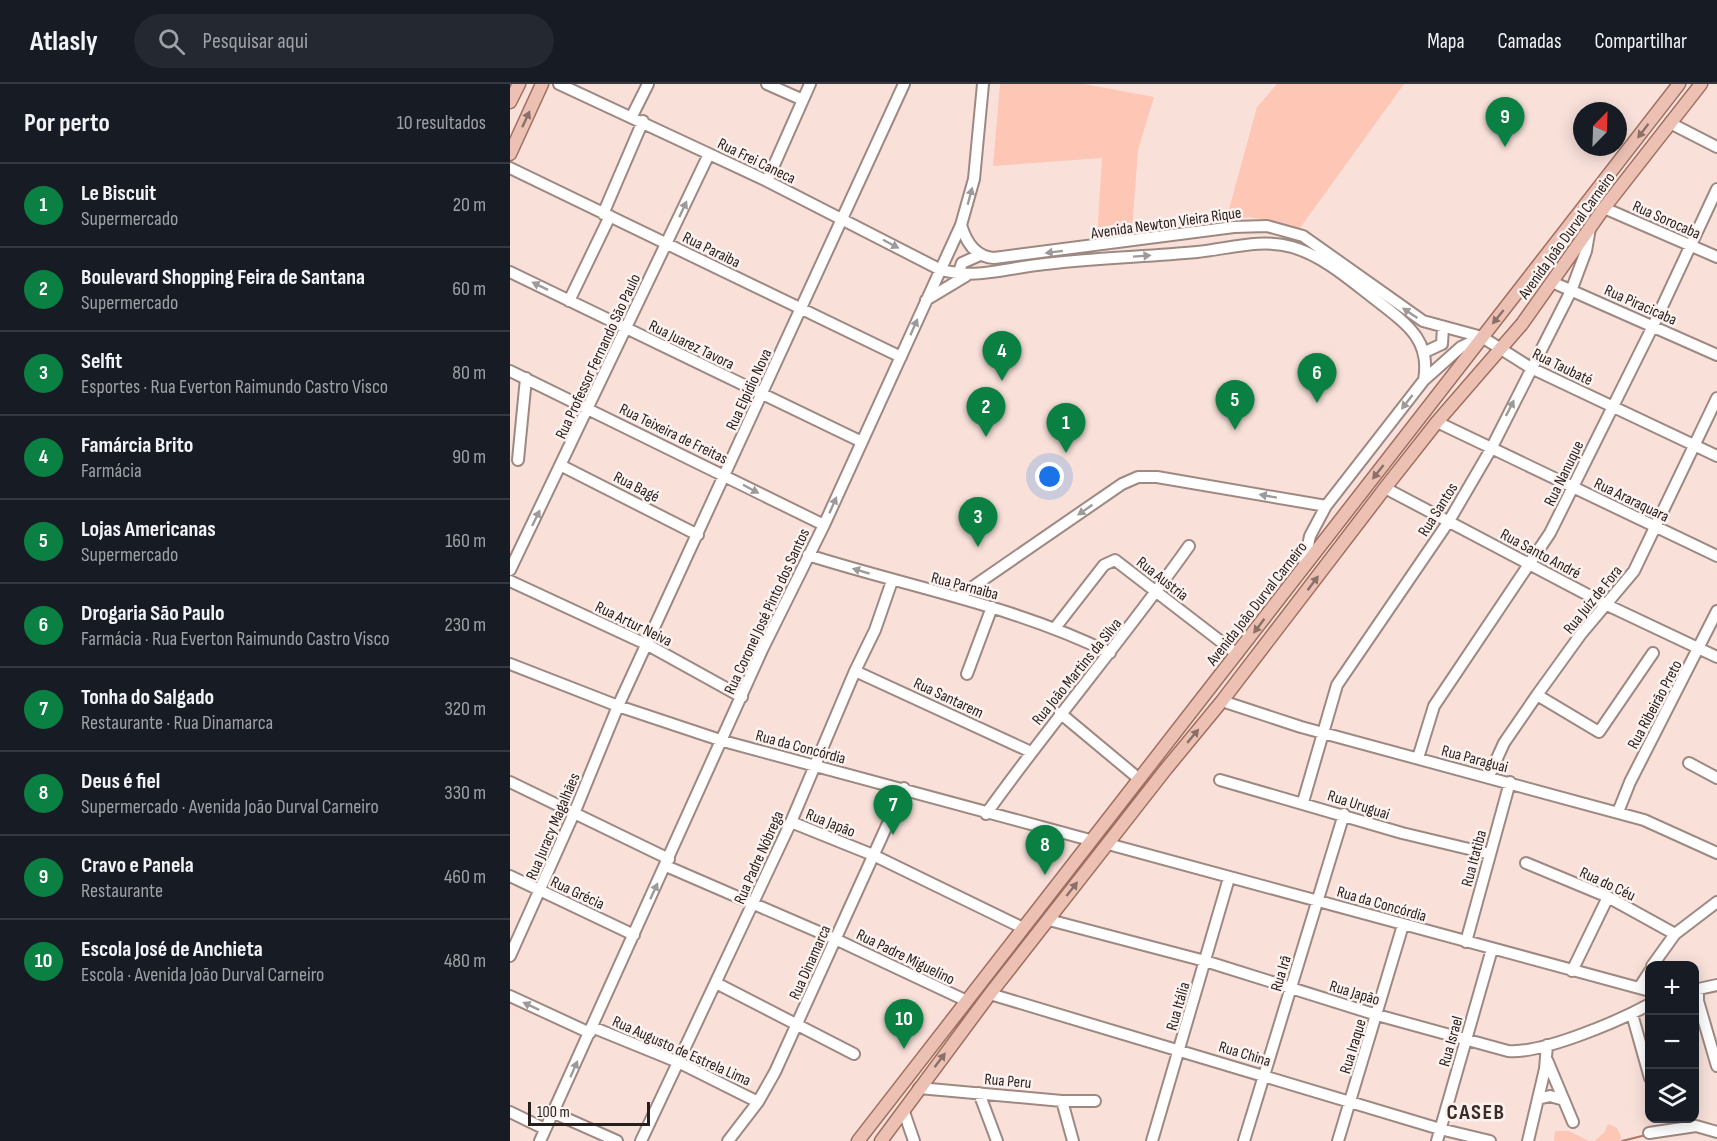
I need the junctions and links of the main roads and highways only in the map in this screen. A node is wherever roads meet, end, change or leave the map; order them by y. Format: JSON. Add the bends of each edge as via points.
{"nodes":[{"id":1,"x":519,"y":84,"type":"edge"},
{"id":2,"x":542,"y":84,"type":"edge"},
{"id":3,"x":1679,"y":84,"type":"edge"},
{"id":4,"x":1701,"y":84,"type":"edge"},
{"id":5,"x":510,"y":102,"type":"edge"},
{"id":6,"x":510,"y":154,"type":"edge"},
{"id":7,"x":870,"y":1122,"type":"junction"},
{"id":8,"x":883,"y":1137,"type":"edge"},
{"id":9,"x":858,"y":1141,"type":"edge"}],
"edges":[{"from":1,"to":5,"type":"main road"},
{"from":6,"to":2,"type":"main road","one_way":true},
{"from":3,"to":7,"type":"main road","name":"Avenida João Durval Carneiro","one_way":true},
{"from":8,"to":4,"type":"main road","name":"Avenida João Durval Carneiro","one_way":true,"via":[[1385,488],[1501,351],[1604,208]]},
{"from":7,"to":8,"type":"main road","via":[[870,1137]]},
{"from":7,"to":9,"type":"main road","name":"Avenida João Durval Carneiro"}]}
